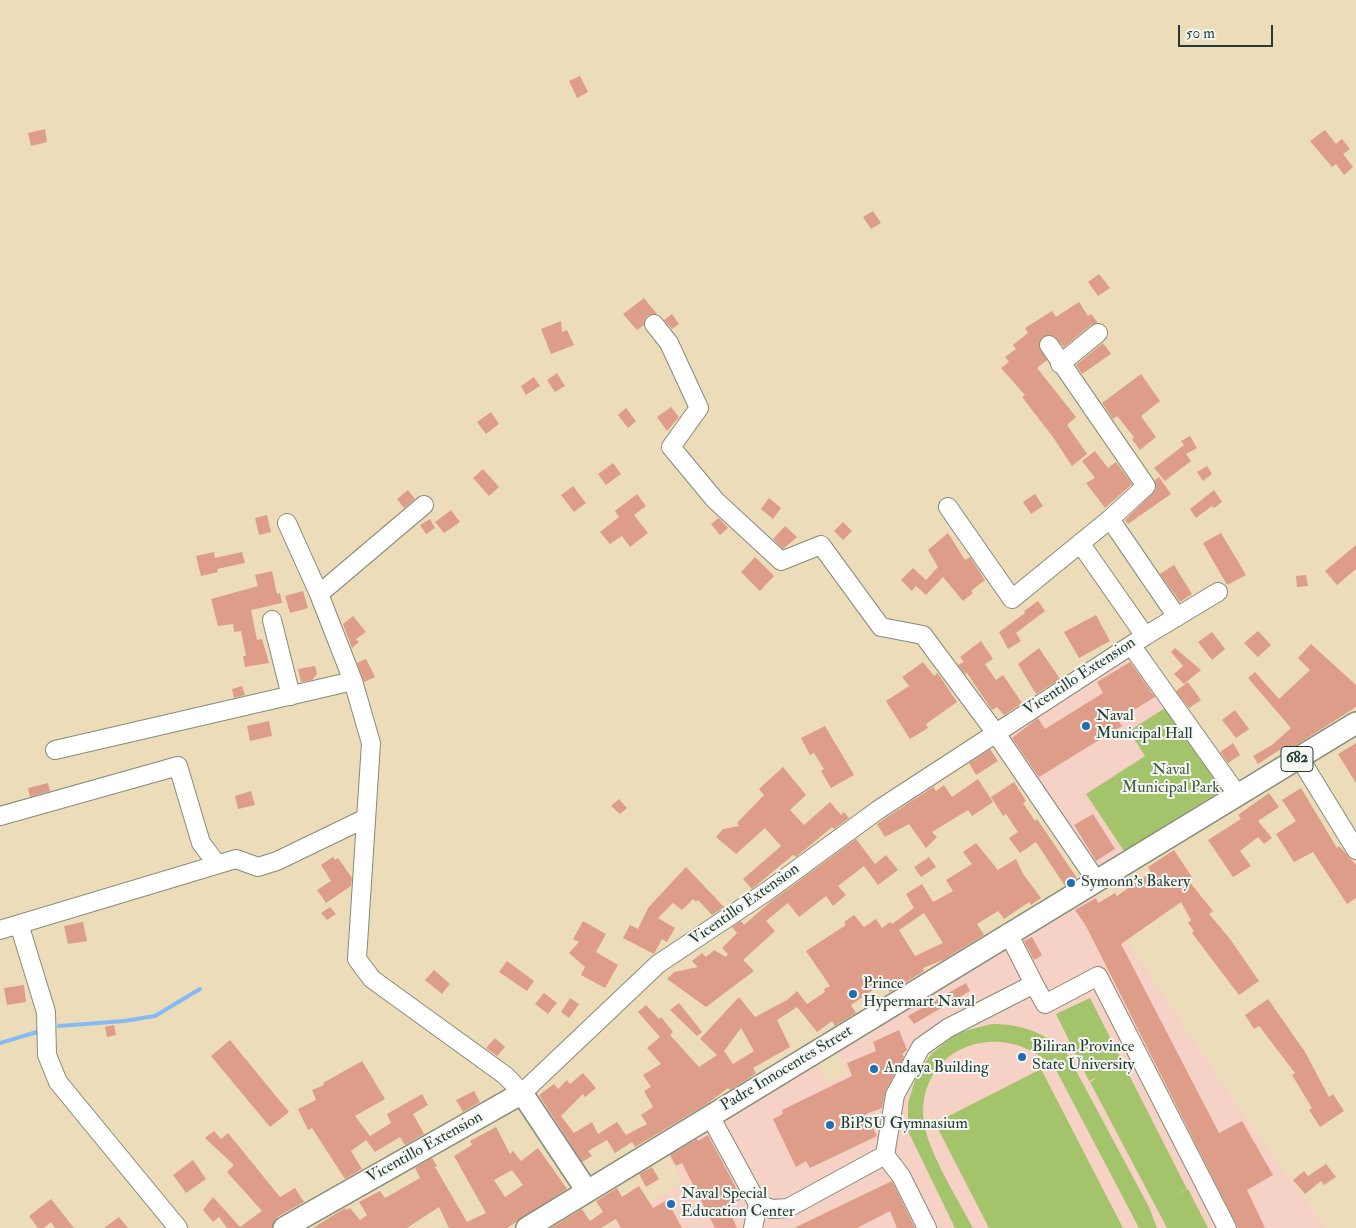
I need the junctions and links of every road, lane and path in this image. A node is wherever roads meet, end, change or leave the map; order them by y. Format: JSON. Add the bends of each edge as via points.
{"nodes":[{"id":1,"x":654,"y":324,"type":"dead end"},
{"id":2,"x":1098,"y":333,"type":"dead end"},
{"id":3,"x":1049,"y":345,"type":"dead end"},
{"id":4,"x":1060,"y":364,"type":"junction"},
{"id":5,"x":424,"y":505,"type":"dead end"},
{"id":6,"x":948,"y":507,"type":"dead end"},
{"id":7,"x":1110,"y":519,"type":"junction"},
{"id":8,"x":287,"y":524,"type":"dead end"},
{"id":9,"x":1080,"y":544,"type":"junction"},
{"id":10,"x":1218,"y":592,"type":"dead end"},
{"id":11,"x":318,"y":594,"type":"junction"},
{"id":12,"x":1177,"y":617,"type":"junction"},
{"id":13,"x":272,"y":620,"type":"dead end"},
{"id":14,"x":1138,"y":640,"type":"junction"},
{"id":15,"x":353,"y":681,"type":"junction"},
{"id":16,"x":291,"y":696,"type":"junction"},
{"id":17,"x":1356,"y":723,"type":"edge"},
{"id":18,"x":995,"y":732,"type":"junction"},
{"id":19,"x":55,"y":750,"type":"dead end"},
{"id":20,"x":1299,"y":757,"type":"junction"},
{"id":21,"x":1237,"y":794,"type":"junction"},
{"id":22,"x":0,"y":816,"type":"edge"},
{"id":23,"x":366,"y":818,"type":"junction"},
{"id":24,"x":1356,"y":850,"type":"edge"},
{"id":25,"x":217,"y":864,"type":"junction"},
{"id":26,"x":1096,"y":880,"type":"junction"},
{"id":27,"x":19,"y":924,"type":"junction"},
{"id":28,"x":0,"y":930,"type":"edge"},
{"id":29,"x":1008,"y":934,"type":"junction"},
{"id":30,"x":1034,"y":984,"type":"junction"},
{"id":31,"x":522,"y":1093,"type":"junction"},
{"id":32,"x":710,"y":1116,"type":"junction"},
{"id":33,"x":884,"y":1155,"type":"junction"},
{"id":34,"x":587,"y":1191,"type":"junction"},
{"id":35,"x":758,"y":1204,"type":"junction"},
{"id":36,"x":178,"y":1228,"type":"edge"},
{"id":37,"x":284,"y":1228,"type":"edge"},
{"id":38,"x":527,"y":1228,"type":"edge"},
{"id":39,"x":752,"y":1228,"type":"edge"},
{"id":40,"x":927,"y":1228,"type":"edge"},
{"id":41,"x":1227,"y":1228,"type":"edge"}],
"edges":[{"from":1,"to":18,"type":"street","via":[[669,343],[699,408],[671,447],[715,500],[781,560],[821,545],[881,627],[923,635]]},
{"from":2,"to":4,"type":"street"},
{"from":3,"to":4,"type":"street"},
{"from":4,"to":7,"type":"street","via":[[1146,486]]},
{"from":5,"to":11,"type":"street"},
{"from":6,"to":9,"type":"street","via":[[1012,599]]},
{"from":7,"to":9,"type":"street"},
{"from":7,"to":12,"type":"street"},
{"from":8,"to":11,"type":"street"},
{"from":9,"to":14,"type":"street"},
{"from":10,"to":12,"type":"street","name":"Vicentillo Extension"},
{"from":11,"to":15,"type":"street"},
{"from":12,"to":14,"type":"street","name":"Vicentillo Extension"},
{"from":13,"to":16,"type":"street"},
{"from":14,"to":18,"type":"street","name":"Vicentillo Extension"},
{"from":14,"to":21,"type":"street"},
{"from":15,"to":16,"type":"street"},
{"from":15,"to":23,"type":"street","via":[[371,743]]},
{"from":16,"to":19,"type":"street"},
{"from":17,"to":20,"type":"main road","name":"Padre Innocentes Street","number":"682"},
{"from":18,"to":26,"type":"street"},
{"from":18,"to":31,"type":"street","name":"Vicentillo Extension","via":[[658,964]]},
{"from":20,"to":21,"type":"main road","name":"Padre Innocentes Street","number":"682"},
{"from":20,"to":24,"type":"street"},
{"from":21,"to":26,"type":"main road","name":"Padre Innocentes Street","number":"682"},
{"from":22,"to":25,"type":"street","via":[[178,766],[201,843]]},
{"from":23,"to":25,"type":"street","via":[[258,867],[236,859]]},
{"from":23,"to":31,"type":"street","via":[[357,959],[372,979],[506,1076]]},
{"from":25,"to":27,"type":"street"},
{"from":26,"to":29,"type":"main road","name":"Padre Innocentes Street","number":"682"},
{"from":27,"to":28,"type":"street"},
{"from":27,"to":36,"type":"street","via":[[46,1012],[47,1055],[58,1082]]},
{"from":29,"to":30,"type":"street"},
{"from":29,"to":32,"type":"main road","name":"Padre Innocentes Street","number":"682"},
{"from":30,"to":33,"type":"street","via":[[948,1028],[921,1046],[895,1095]]},
{"from":30,"to":41,"type":"street","via":[[1046,1004],[1098,976]]},
{"from":31,"to":34,"type":"main road"},
{"from":31,"to":37,"type":"main road","name":"Vicentillo Extension"},
{"from":32,"to":34,"type":"main road","name":"Padre Innocentes Street","number":"682"},
{"from":32,"to":35,"type":"street"},
{"from":33,"to":35,"type":"street","via":[[788,1208],[772,1209]]},
{"from":33,"to":40,"type":"street","via":[[901,1176]]},
{"from":34,"to":38,"type":"main road","name":"Padre Innocentes Street","number":"682"},
{"from":35,"to":39,"type":"street"}]}
